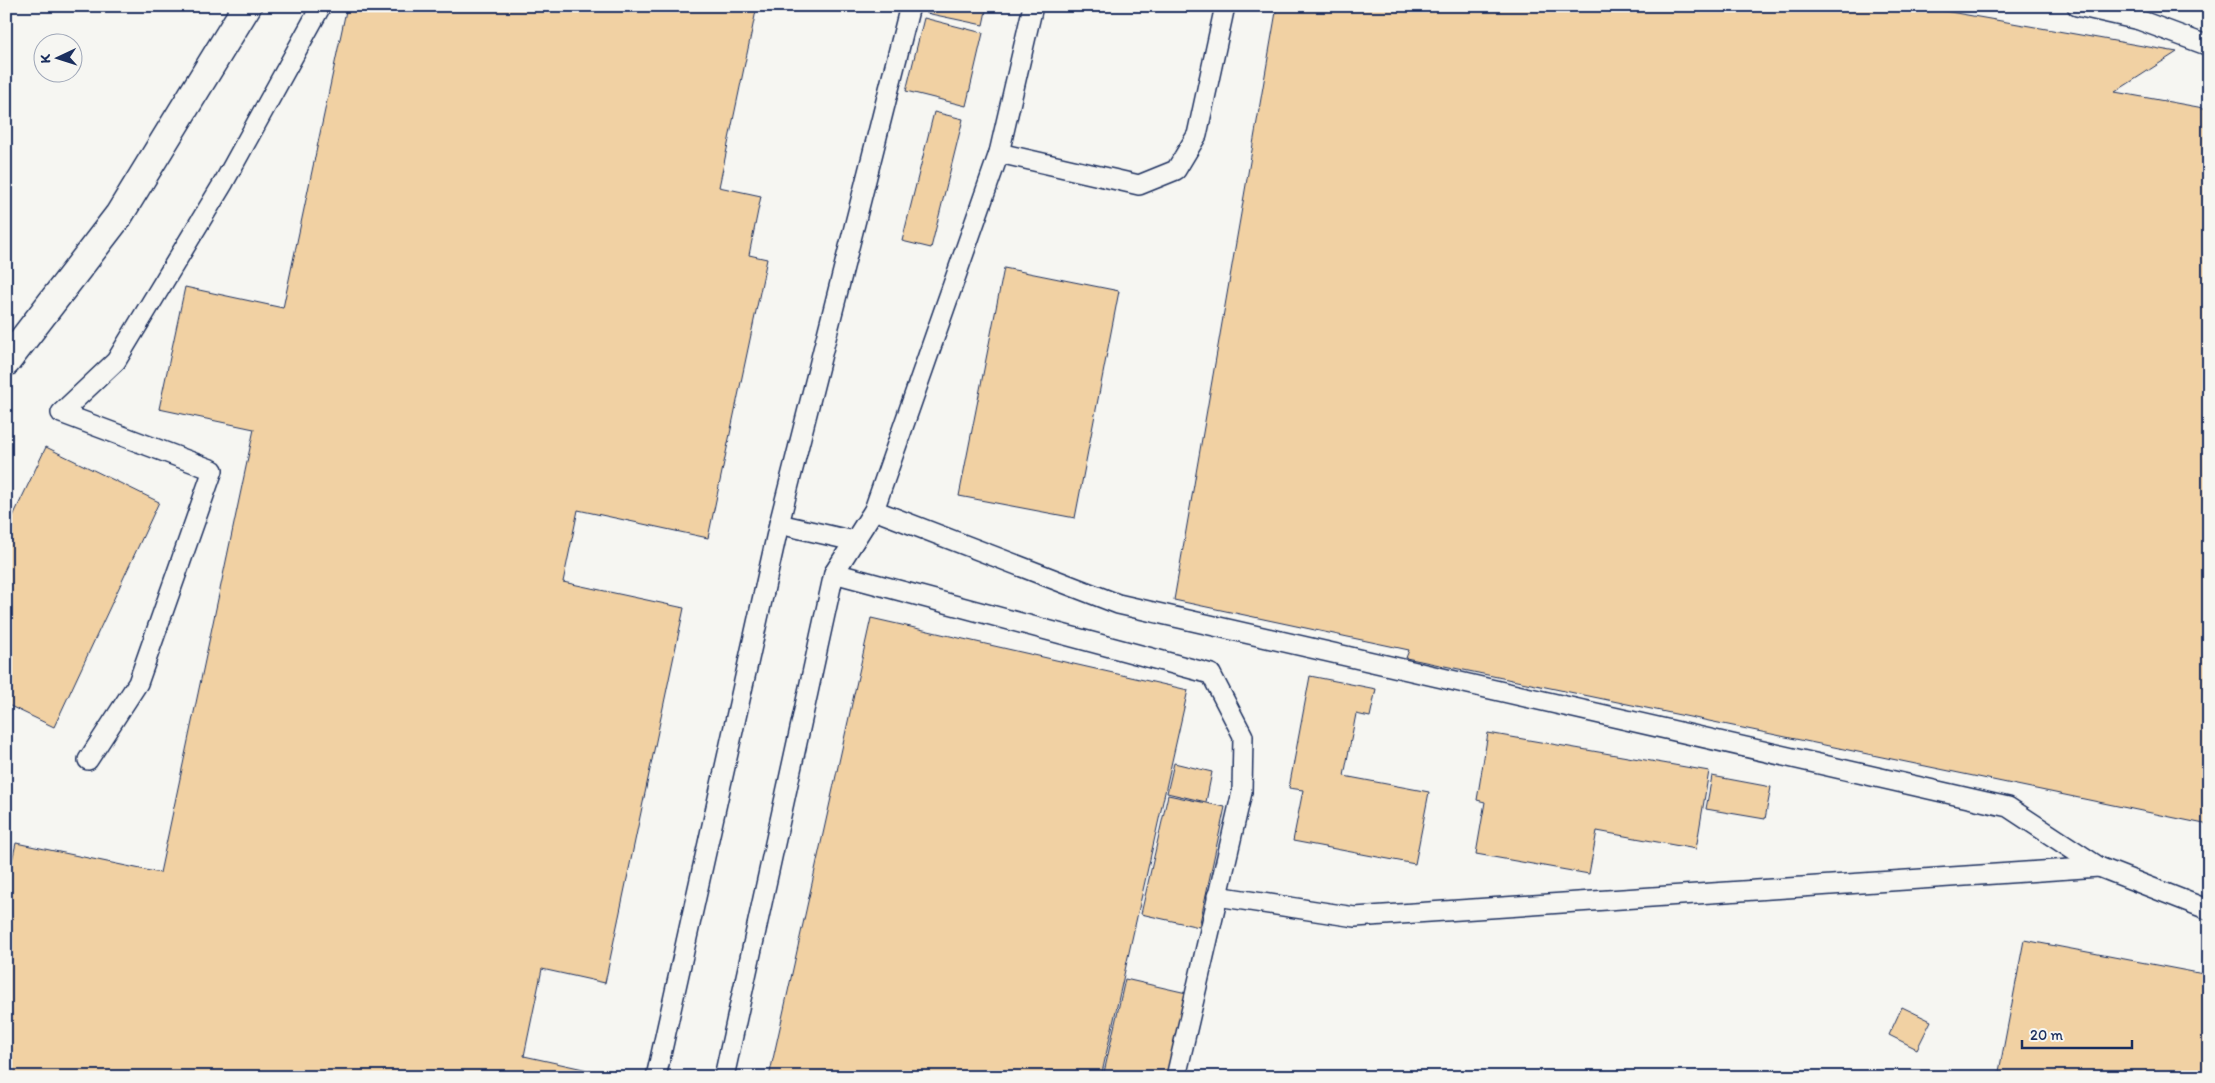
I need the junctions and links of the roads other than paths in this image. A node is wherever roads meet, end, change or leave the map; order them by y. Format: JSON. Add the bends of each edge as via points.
{"nodes":[{"id":1,"x":247,"y":6,"type":"edge"},
{"id":2,"x":321,"y":6,"type":"edge"},
{"id":3,"x":910,"y":6,"type":"edge"},
{"id":4,"x":1032,"y":6,"type":"edge"},
{"id":5,"x":1225,"y":6,"type":"edge"},
{"id":6,"x":2077,"y":6,"type":"edge"},
{"id":7,"x":2209,"y":46,"type":"edge"},
{"id":8,"x":999,"y":152,"type":"junction"},
{"id":9,"x":6,"y":362,"type":"edge"},
{"id":10,"x":874,"y":510,"type":"junction"},
{"id":11,"x":779,"y":524,"type":"junction"},
{"id":12,"x":854,"y":541,"type":"junction"},
{"id":13,"x":834,"y":573,"type":"junction"},
{"id":14,"x":88,"y":760,"type":"dead end"},
{"id":15,"x":2098,"y":867,"type":"junction"},
{"id":16,"x":1216,"y":896,"type":"junction"},
{"id":17,"x":2209,"y":910,"type":"edge"},
{"id":18,"x":656,"y":1077,"type":"edge"},
{"id":19,"x":724,"y":1077,"type":"edge"},
{"id":20,"x":1176,"y":1077,"type":"edge"}],
"edges":[{"from":1,"to":9,"type":"street","via":[[119,215]]},
{"from":2,"to":14,"type":"lane","via":[[224,182],[116,361],[61,413],[214,470],[138,683]]},
{"from":3,"to":11,"type":"lane"},
{"from":4,"to":8,"type":"lane"},
{"from":5,"to":8,"type":"lane","via":[[1198,135],[1176,170],[1139,184]]},
{"from":6,"to":7,"type":"lane","via":[[2139,20]]},
{"from":8,"to":10,"type":"lane"},
{"from":10,"to":12,"type":"lane"},
{"from":10,"to":15,"type":"lane","via":[[1118,604],[2008,808]]},
{"from":11,"to":12,"type":"lane"},
{"from":11,"to":18,"type":"lane"},
{"from":12,"to":13,"type":"lane"},
{"from":13,"to":16,"type":"lane","via":[[1211,674],[1243,736],[1242,792]]},
{"from":13,"to":19,"type":"lane"},
{"from":15,"to":16,"type":"lane","via":[[1355,917]]},
{"from":15,"to":17,"type":"lane"},
{"from":16,"to":20,"type":"lane"}]}
